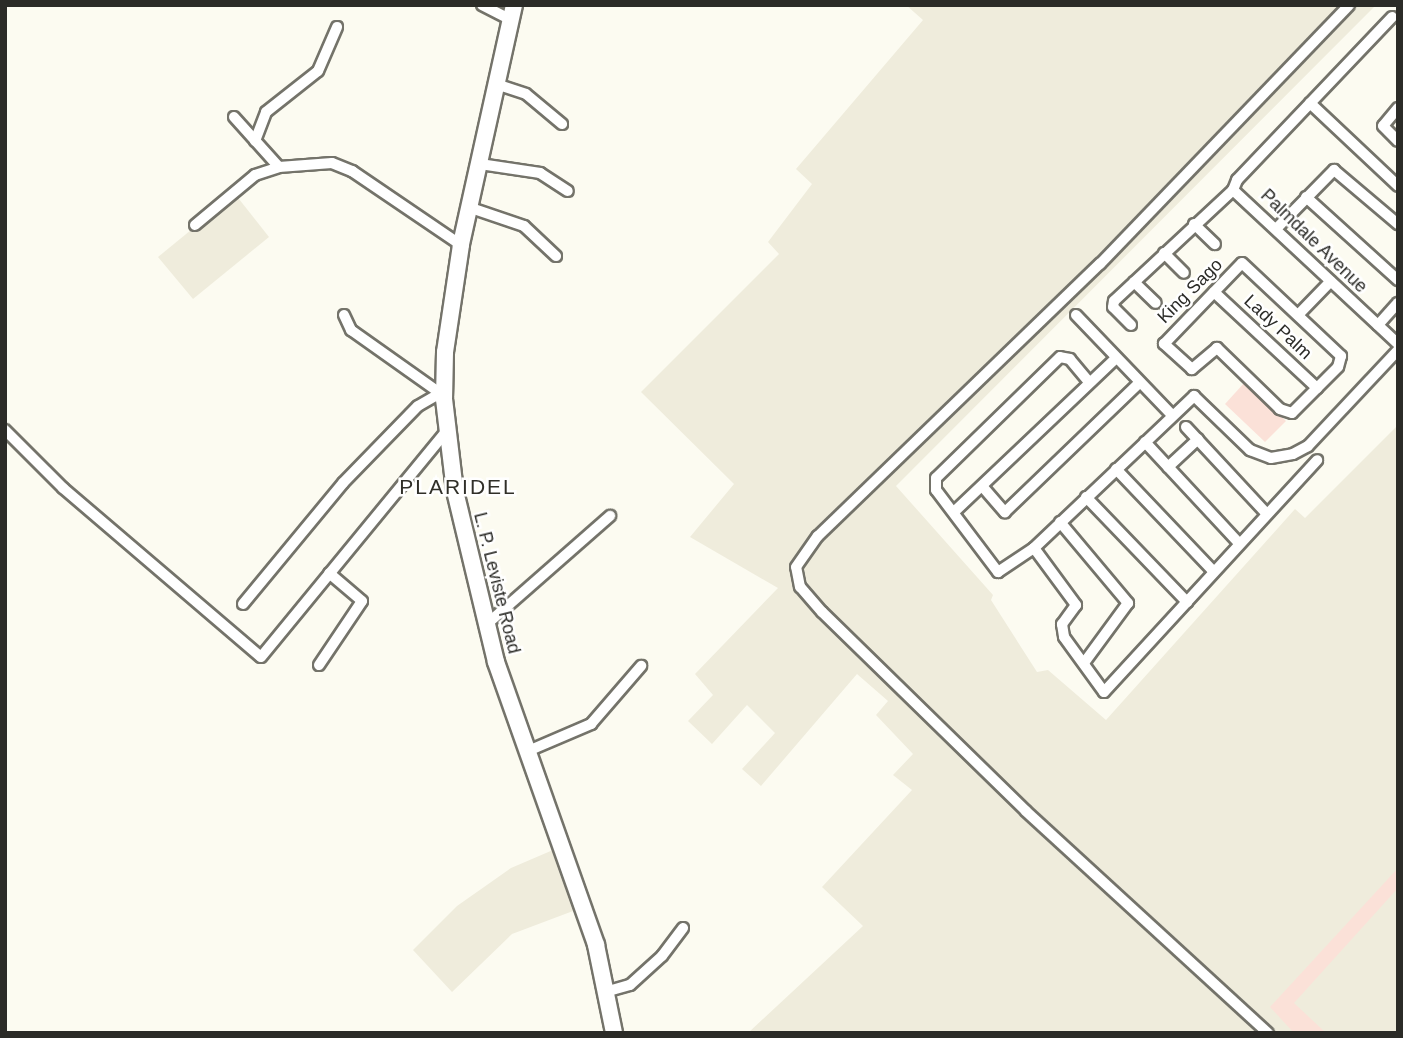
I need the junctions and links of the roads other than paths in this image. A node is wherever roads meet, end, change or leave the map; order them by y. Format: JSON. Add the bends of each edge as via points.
{"nodes":[{"id":1,"x":482,"y":5,"type":"edge"},
{"id":2,"x":1349,"y":5,"type":"edge"},
{"id":3,"x":513,"y":13,"type":"edge"},
{"id":4,"x":1392,"y":17,"type":"dead end"},
{"id":5,"x":337,"y":27,"type":"dead end"},
{"id":6,"x":499,"y":85,"type":"junction"},
{"id":7,"x":1310,"y":103,"type":"junction"},
{"id":8,"x":1398,"y":108,"type":"edge"},
{"id":9,"x":234,"y":117,"type":"dead end"},
{"id":10,"x":562,"y":124,"type":"dead end"},
{"id":11,"x":255,"y":141,"type":"junction"},
{"id":12,"x":1398,"y":141,"type":"edge"},
{"id":13,"x":480,"y":164,"type":"junction"},
{"id":14,"x":279,"y":167,"type":"junction"},
{"id":15,"x":1398,"y":186,"type":"edge"},
{"id":16,"x":568,"y":191,"type":"dead end"},
{"id":17,"x":1235,"y":191,"type":"junction"},
{"id":18,"x":1306,"y":197,"type":"junction"},
{"id":19,"x":471,"y":208,"type":"junction"},
{"id":20,"x":1194,"y":224,"type":"junction"},
{"id":21,"x":195,"y":225,"type":"dead end"},
{"id":22,"x":1398,"y":225,"type":"edge"},
{"id":23,"x":1276,"y":229,"type":"junction"},
{"id":24,"x":1214,"y":244,"type":"dead end"},
{"id":25,"x":461,"y":245,"type":"junction"},
{"id":26,"x":1164,"y":253,"type":"junction"},
{"id":27,"x":556,"y":256,"type":"dead end"},
{"id":28,"x":1184,"y":272,"type":"dead end"},
{"id":29,"x":1398,"y":280,"type":"edge"},
{"id":30,"x":1331,"y":281,"type":"junction"},
{"id":31,"x":1134,"y":282,"type":"junction"},
{"id":32,"x":1214,"y":292,"type":"junction"},
{"id":33,"x":1156,"y":303,"type":"dead end"},
{"id":34,"x":1398,"y":303,"type":"edge"},
{"id":35,"x":344,"y":315,"type":"dead end"},
{"id":36,"x":1076,"y":315,"type":"dead end"},
{"id":37,"x":1298,"y":315,"type":"junction"},
{"id":38,"x":1131,"y":325,"type":"dead end"},
{"id":39,"x":1378,"y":325,"type":"junction"},
{"id":40,"x":1398,"y":344,"type":"edge"},
{"id":41,"x":1398,"y":350,"type":"edge"},
{"id":42,"x":1116,"y":358,"type":"junction"},
{"id":43,"x":1089,"y":382,"type":"junction"},
{"id":44,"x":1139,"y":383,"type":"junction"},
{"id":45,"x":1317,"y":388,"type":"junction"},
{"id":46,"x":442,"y":392,"type":"junction"},
{"id":47,"x":1172,"y":415,"type":"junction"},
{"id":48,"x":1186,"y":427,"type":"dead end"},
{"id":49,"x":448,"y":428,"type":"junction"},
{"id":50,"x":5,"y":430,"type":"edge"},
{"id":51,"x":1198,"y":439,"type":"junction"},
{"id":52,"x":1145,"y":442,"type":"junction"},
{"id":53,"x":1317,"y":460,"type":"dead end"},
{"id":54,"x":1168,"y":467,"type":"junction"},
{"id":55,"x":1116,"y":469,"type":"junction"},
{"id":56,"x":982,"y":486,"type":"junction"},
{"id":57,"x":1086,"y":497,"type":"junction"},
{"id":58,"x":955,"y":512,"type":"junction"},
{"id":59,"x":1266,"y":513,"type":"junction"},
{"id":60,"x":610,"y":516,"type":"dead end"},
{"id":61,"x":1060,"y":522,"type":"junction"},
{"id":62,"x":1239,"y":543,"type":"junction"},
{"id":63,"x":1034,"y":548,"type":"junction"},
{"id":64,"x":1213,"y":571,"type":"junction"},
{"id":65,"x":330,"y":573,"type":"junction"},
{"id":66,"x":1187,"y":602,"type":"junction"},
{"id":67,"x":243,"y":604,"type":"dead end"},
{"id":68,"x":487,"y":624,"type":"junction"},
{"id":69,"x":1084,"y":663,"type":"junction"},
{"id":70,"x":319,"y":665,"type":"dead end"},
{"id":71,"x":641,"y":666,"type":"dead end"},
{"id":72,"x":528,"y":751,"type":"junction"},
{"id":73,"x":682,"y":928,"type":"dead end"},
{"id":74,"x":605,"y":992,"type":"junction"},
{"id":75,"x":614,"y":1033,"type":"edge"},
{"id":76,"x":1268,"y":1033,"type":"edge"}],
"edges":[{"from":1,"to":3,"type":"street"},
{"from":2,"to":76,"type":"street","via":[[1093,271],[818,536],[796,567],[800,587],[822,612],[1027,811]]},
{"from":3,"to":6,"type":"main road","name":"L. P. Leviste Road"},
{"from":4,"to":7,"type":"street"},
{"from":5,"to":11,"type":"street","via":[[318,71],[266,112]]},
{"from":6,"to":10,"type":"street","via":[[526,94]]},
{"from":6,"to":13,"type":"main road","name":"L. P. Leviste Road"},
{"from":7,"to":15,"type":"street"},
{"from":7,"to":17,"type":"street","via":[[1237,180]]},
{"from":8,"to":12,"type":"street","via":[[1383,126]]},
{"from":9,"to":11,"type":"street"},
{"from":11,"to":14,"type":"street"},
{"from":13,"to":16,"type":"street","via":[[540,173]]},
{"from":13,"to":19,"type":"main road","name":"L. P. Leviste Road"},
{"from":14,"to":21,"type":"street","via":[[255,175]]},
{"from":14,"to":25,"type":"street","via":[[331,163],[352,171]]},
{"from":17,"to":20,"type":"street"},
{"from":17,"to":23,"type":"street","name":"Palmdale Avenue"},
{"from":18,"to":22,"type":"street","via":[[1334,170]]},
{"from":18,"to":23,"type":"street"},
{"from":18,"to":29,"type":"street"},
{"from":19,"to":25,"type":"main road","name":"L. P. Leviste Road"},
{"from":19,"to":27,"type":"street","via":[[524,226]]},
{"from":20,"to":24,"type":"street"},
{"from":20,"to":26,"type":"street"},
{"from":23,"to":30,"type":"street","name":"Palmdale Avenue"},
{"from":25,"to":46,"type":"main road","name":"L. P. Leviste Road"},
{"from":26,"to":28,"type":"street"},
{"from":26,"to":31,"type":"street"},
{"from":30,"to":37,"type":"street"},
{"from":30,"to":39,"type":"street","name":"Palmdale Avenue"},
{"from":31,"to":33,"type":"street"},
{"from":31,"to":38,"type":"street","via":[[1113,307]]},
{"from":32,"to":37,"type":"street","name":"King Sago","via":[[1242,263]]},
{"from":32,"to":45,"type":"street","name":"Lady Palm"},
{"from":32,"to":45,"type":"street","name":"King Sago","via":[[1164,344],[1192,369],[1217,348],[1288,413]]},
{"from":34,"to":39,"type":"street"},
{"from":35,"to":46,"type":"street","via":[[351,330]]},
{"from":36,"to":42,"type":"street"},
{"from":37,"to":45,"type":"street","via":[[1341,356],[1338,367]]},
{"from":39,"to":40,"type":"street","name":"Palmdale Avenue"},
{"from":41,"to":47,"type":"street","via":[[1308,446],[1293,454],[1271,457],[1250,450],[1194,396]]},
{"from":42,"to":43,"type":"street"},
{"from":42,"to":44,"type":"street"},
{"from":43,"to":56,"type":"street"},
{"from":43,"to":58,"type":"street","via":[[1070,359],[1060,357],[936,478],[936,490]]},
{"from":44,"to":47,"type":"street"},
{"from":44,"to":56,"type":"street","via":[[1004,512]]},
{"from":46,"to":49,"type":"main road","name":"L. P. Leviste Road"},
{"from":46,"to":67,"type":"street","via":[[418,406],[342,483]]},
{"from":47,"to":52,"type":"street"},
{"from":48,"to":51,"type":"street"},
{"from":49,"to":65,"type":"street"},
{"from":49,"to":68,"type":"main road","name":"L. P. Leviste Road","via":[[454,491]]},
{"from":50,"to":65,"type":"street","via":[[63,488],[261,657]]},
{"from":51,"to":54,"type":"street"},
{"from":51,"to":59,"type":"street"},
{"from":52,"to":54,"type":"street"},
{"from":52,"to":55,"type":"street"},
{"from":53,"to":59,"type":"street"},
{"from":54,"to":62,"type":"street"},
{"from":55,"to":57,"type":"street"},
{"from":55,"to":64,"type":"street"},
{"from":56,"to":58,"type":"street"},
{"from":57,"to":61,"type":"street"},
{"from":57,"to":66,"type":"street"},
{"from":58,"to":63,"type":"street","via":[[998,572]]},
{"from":59,"to":62,"type":"street"},
{"from":60,"to":68,"type":"street"},
{"from":61,"to":63,"type":"street"},
{"from":61,"to":69,"type":"street","via":[[1128,603]]},
{"from":62,"to":64,"type":"street"},
{"from":63,"to":69,"type":"street","via":[[1076,605],[1062,624],[1064,637]]},
{"from":64,"to":66,"type":"street"},
{"from":65,"to":70,"type":"street","via":[[362,601]]},
{"from":66,"to":69,"type":"street","via":[[1104,692]]},
{"from":68,"to":72,"type":"main road","name":"L. P. Leviste Road"},
{"from":71,"to":72,"type":"street","via":[[590,724]]},
{"from":72,"to":74,"type":"main road","name":"L. P. Leviste Road","via":[[596,946]]},
{"from":73,"to":74,"type":"street","via":[[662,956],[630,985]]},
{"from":74,"to":75,"type":"main road","name":"L. P. Leviste Road"}]}
